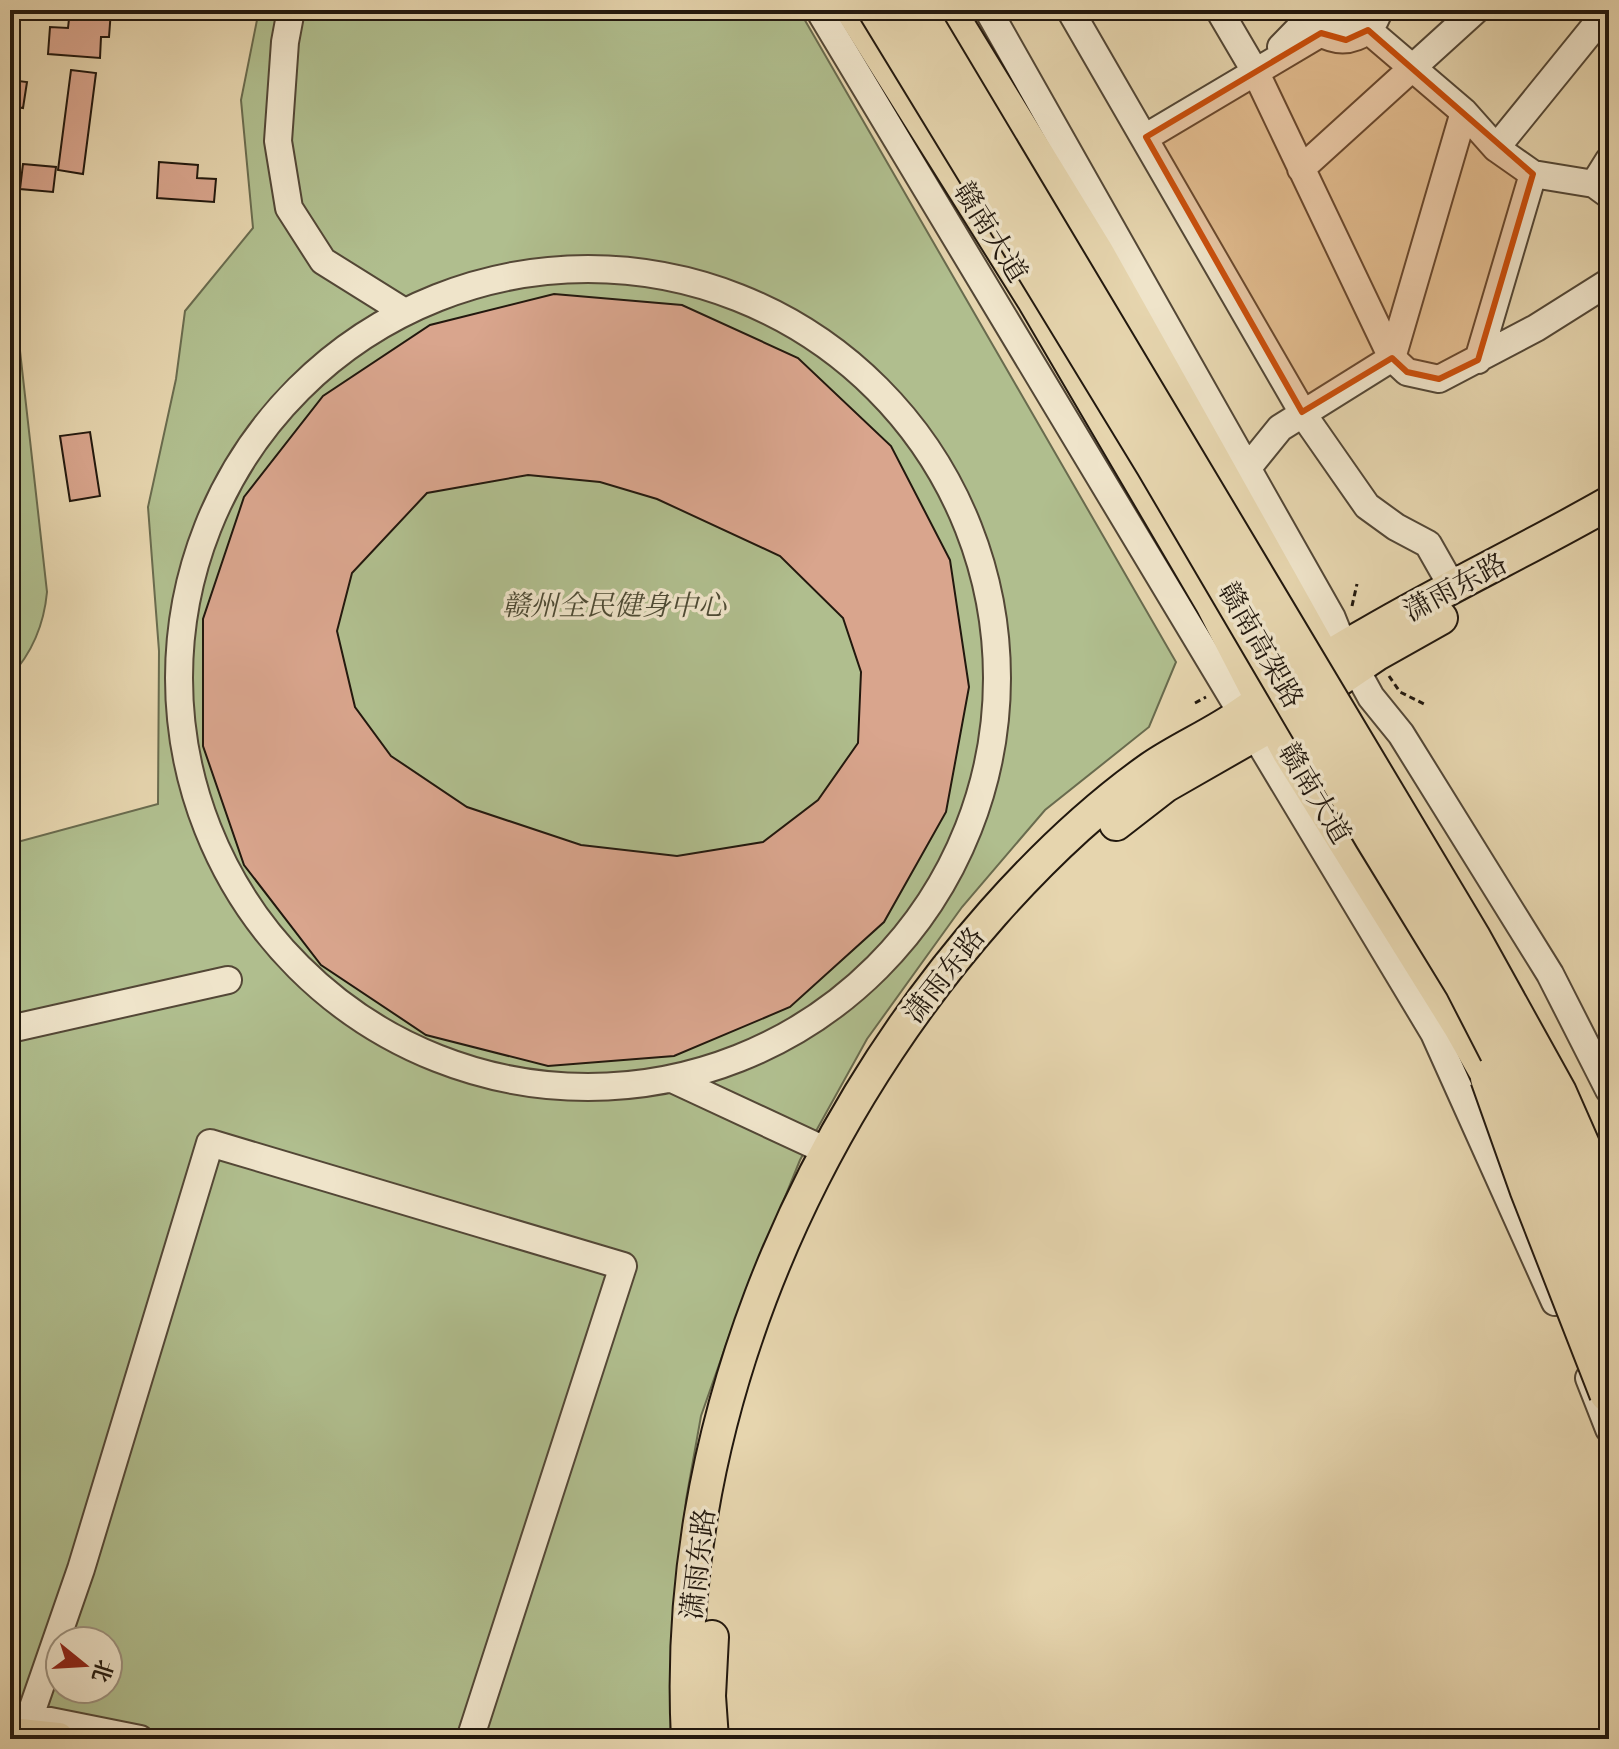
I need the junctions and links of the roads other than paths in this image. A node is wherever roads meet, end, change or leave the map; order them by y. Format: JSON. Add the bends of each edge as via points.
{"nodes":[{"id":1,"x":291,"y":10,"type":"edge"},
{"id":2,"x":819,"y":10,"type":"edge"},
{"id":3,"x":852,"y":10,"type":"edge"},
{"id":4,"x":878,"y":10,"type":"edge"},
{"id":5,"x":916,"y":10,"type":"edge"},
{"id":6,"x":949,"y":10,"type":"edge"},
{"id":7,"x":988,"y":10,"type":"edge"},
{"id":8,"x":1070,"y":10,"type":"edge"},
{"id":9,"x":1219,"y":10,"type":"edge"},
{"id":10,"x":1476,"y":10,"type":"edge"},
{"id":11,"x":1608,"y":10,"type":"edge"},
{"id":12,"x":1366,"y":17,"type":"edge"},
{"id":13,"x":1319,"y":21,"type":"edge"},
{"id":14,"x":1413,"y":70,"type":"junction"},
{"id":15,"x":1256,"y":73,"type":"junction"},
{"id":16,"x":1464,"y":112,"type":"junction"},
{"id":17,"x":1146,"y":137,"type":"junction"},
{"id":18,"x":1496,"y":148,"type":"junction"},
{"id":19,"x":1609,"y":160,"type":"edge"},
{"id":20,"x":1301,"y":169,"type":"junction"},
{"id":21,"x":1533,"y":174,"type":"junction"},
{"id":22,"x":1601,"y":190,"type":"edge"},
{"id":23,"x":1609,"y":282,"type":"edge"},
{"id":24,"x":403,"y":311,"type":"junction"},
{"id":25,"x":1392,"y":358,"type":"junction"},
{"id":26,"x":1478,"y":360,"type":"junction"},
{"id":27,"x":1302,"y":412,"type":"junction"},
{"id":28,"x":1246,"y":470,"type":"junction"},
{"id":29,"x":1609,"y":503,"type":"edge"},
{"id":30,"x":1609,"y":527,"type":"edge"},
{"id":31,"x":1453,"y":588,"type":"junction"},
{"id":32,"x":1340,"y":664,"type":"junction"},
{"id":33,"x":1258,"y":717,"type":"junction"},
{"id":34,"x":1458,"y":946,"type":"junction"},
{"id":35,"x":228,"y":980,"type":"dead end"},
{"id":36,"x":10,"y":1029,"type":"edge"},
{"id":37,"x":671,"y":1078,"type":"junction"},
{"id":38,"x":1609,"y":1090,"type":"edge"},
{"id":39,"x":829,"y":1152,"type":"junction"},
{"id":40,"x":1609,"y":1153,"type":"edge"},
{"id":41,"x":1609,"y":1169,"type":"edge"},
{"id":42,"x":1609,"y":1211,"type":"edge"},
{"id":43,"x":1609,"y":1297,"type":"edge"},
{"id":44,"x":1609,"y":1339,"type":"edge"},
{"id":45,"x":1609,"y":1393,"type":"edge"},
{"id":46,"x":1609,"y":1429,"type":"edge"},
{"id":47,"x":17,"y":1721,"type":"edge"},
{"id":48,"x":58,"y":1739,"type":"edge"},
{"id":49,"x":140,"y":1739,"type":"edge"},
{"id":50,"x":470,"y":1739,"type":"edge"},
{"id":51,"x":688,"y":1739,"type":"edge"},
{"id":52,"x":712,"y":1739,"type":"edge"}],
"edges":[{"from":1,"to":24,"type":"street","via":[[278,141],[289,208],[323,261]]},
{"from":2,"to":33,"type":"street"},
{"from":3,"to":33,"type":"main road","name":"赣南大道","via":[[1033,299],[1212,604]]},
{"from":4,"to":34,"type":"highway","name":"赣南高架路","bridge":true},
{"from":5,"to":34,"type":"highway","name":"赣南高架路","bridge":true},
{"from":6,"to":32,"type":"main road"},
{"from":7,"to":28,"type":"street"},
{"from":8,"to":17,"type":"street"},
{"from":9,"to":15,"type":"street"},
{"from":10,"to":14,"type":"street"},
{"from":11,"to":18,"type":"street"},
{"from":12,"to":13,"type":"street"},
{"from":12,"to":14,"type":"street"},
{"from":13,"to":15,"type":"street"},
{"from":14,"to":16,"type":"street"},
{"from":14,"to":20,"type":"street"},
{"from":15,"to":17,"type":"street"},
{"from":15,"to":20,"type":"street"},
{"from":16,"to":18,"type":"street"},
{"from":16,"to":25,"type":"street"},
{"from":17,"to":27,"type":"street"},
{"from":18,"to":21,"type":"street"},
{"from":19,"to":22,"type":"street"},
{"from":20,"to":25,"type":"street"},
{"from":21,"to":22,"type":"street"},
{"from":21,"to":26,"type":"street"},
{"from":23,"to":26,"type":"street"},
{"from":24,"to":37,"type":"street","via":[[327,362],[264,428],[216,506],[188,592],[178,683],[189,774],[219,859],[268,936],[332,1001],[409,1049],[495,1079],[585,1090]]},
{"from":24,"to":37,"type":"street","via":[[511,274],[581,270],[624,268],[735,293],[835,348],[915,429],[971,528],[997,639],[991,753],[955,862],[890,956],[802,1029],[698,1075]]},
{"from":25,"to":26,"type":"street","via":[[1407,372],[1439,379]]},
{"from":25,"to":27,"type":"street"},
{"from":27,"to":28,"type":"street","via":[[1280,428]]},
{"from":27,"to":31,"type":"street","via":[[1367,506],[1428,544]]},
{"from":28,"to":32,"type":"street","via":[[1332,618]]},
{"from":29,"to":31,"type":"main road","name":"潇雨东路"},
{"from":30,"to":32,"type":"main road","name":"潇雨东路"},
{"from":31,"to":32,"type":"main road","name":"潇雨东路"},
{"from":32,"to":33,"type":"main road","name":"潇雨东路"},
{"from":32,"to":38,"type":"street","via":[[1401,734],[1550,974]]},
{"from":32,"to":41,"type":"main road","via":[[1518,985]]},
{"from":33,"to":39,"type":"main road","name":"潇雨东路","via":[[1152,768],[1042,860],[927,994],[868,1080]]},
{"from":33,"to":44,"type":"main road","name":"赣南大道","via":[[1288,751],[1524,1139]]},
{"from":33,"to":46,"type":"street","via":[[1434,1033]]},
{"from":33,"to":52,"type":"main road","name":"潇雨东路","via":[[1101,836],[1028,906],[944,1005],[844,1159],[774,1311],[730,1472],[714,1586]]},
{"from":34,"to":40,"type":"highway","bridge":true,"via":[[1577,1086]]},
{"from":34,"to":42,"type":"highway","name":"赣南高架路","bridge":true,"via":[[1557,1093]]},
{"from":34,"to":43,"type":"highway","name":"赣南高架路","bridge":true,"via":[[1464,984],[1537,1126]]},
{"from":34,"to":45,"type":"highway","bridge":true,"via":[[1529,1188]]},
{"from":35,"to":36,"type":"street"},
{"from":37,"to":39,"type":"street"},
{"from":39,"to":51,"type":"main road","name":"潇雨东路","via":[[759,1300],[710,1466],[693,1580]]},
{"from":47,"to":48,"type":"main road"},
{"from":47,"to":49,"type":"street"},
{"from":47,"to":50,"type":"street","via":[[81,1569],[210,1143],[623,1266]]}]}
